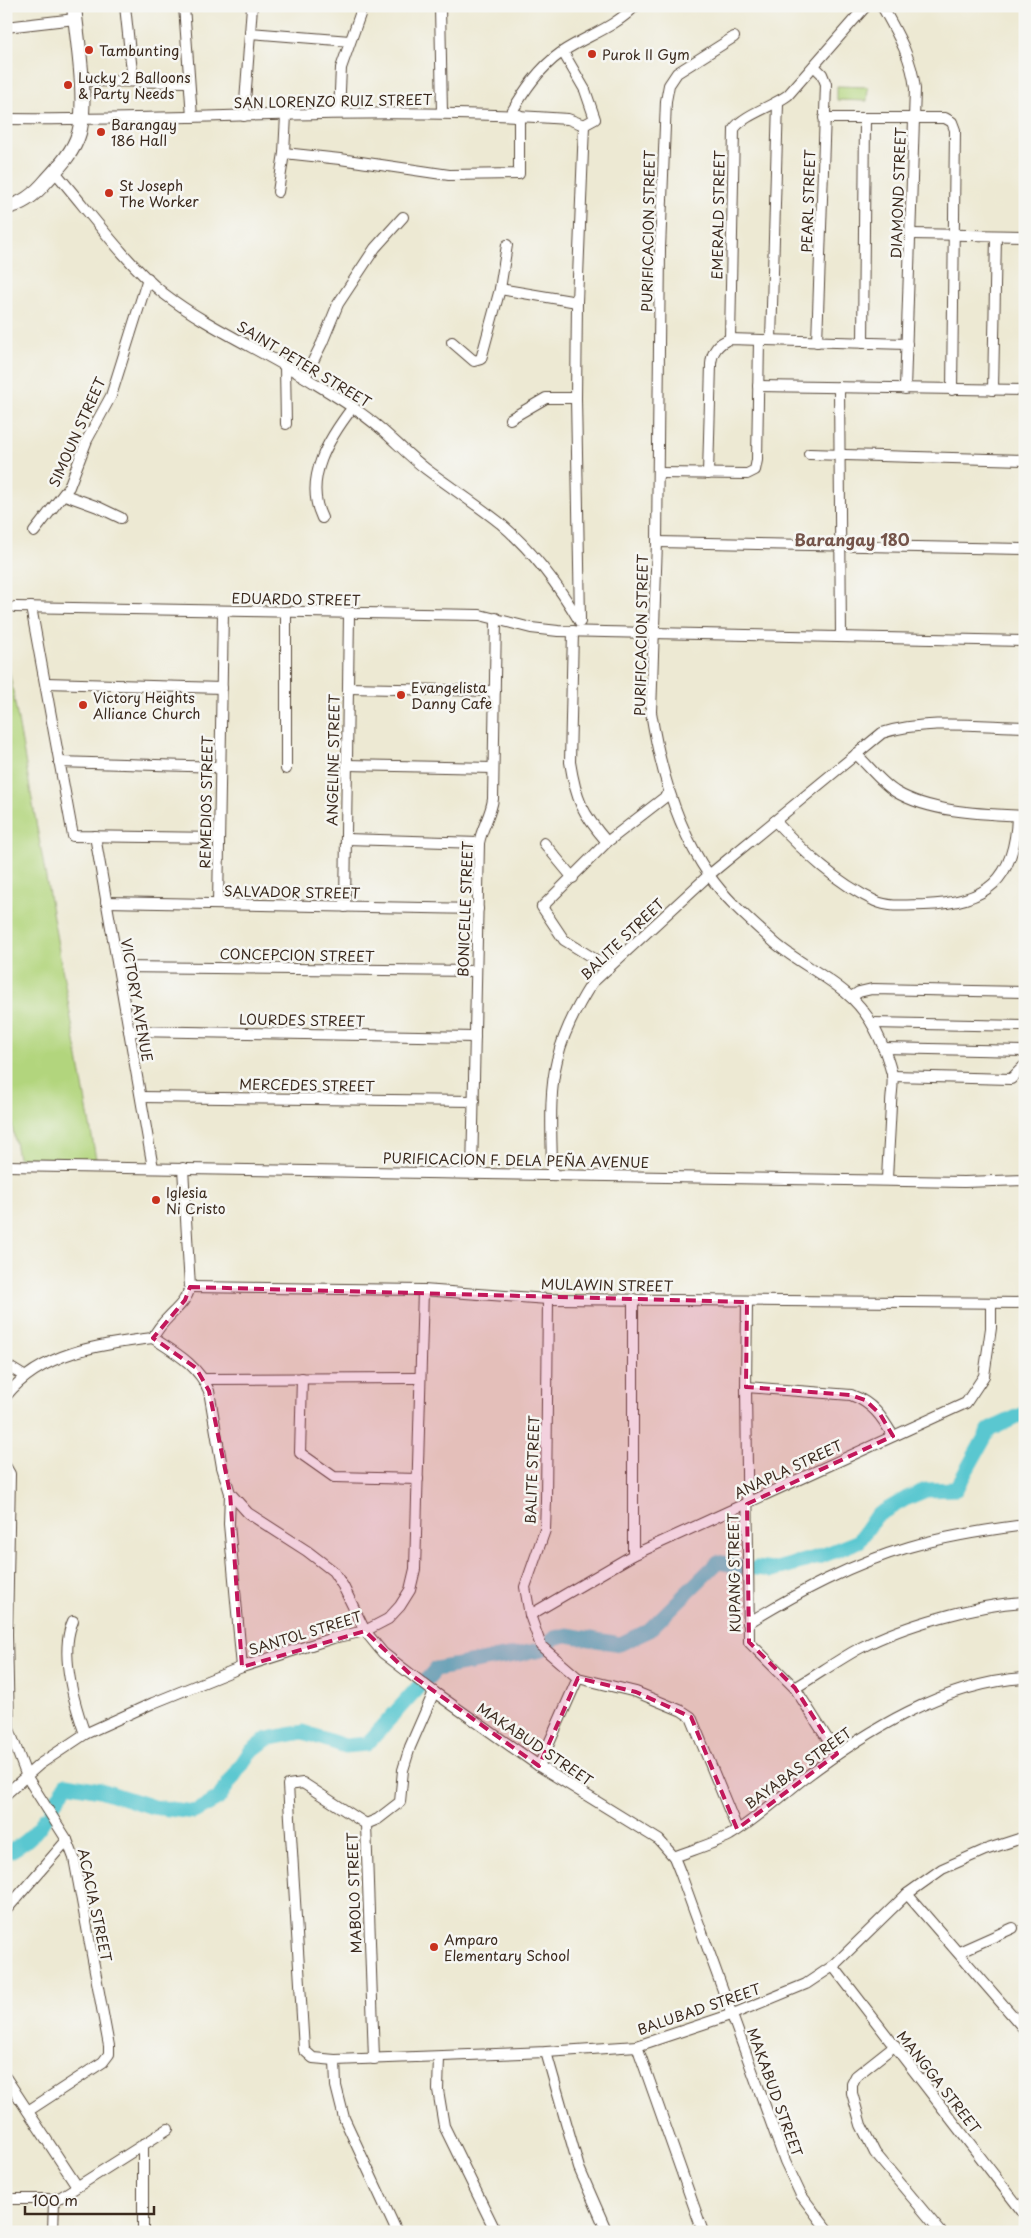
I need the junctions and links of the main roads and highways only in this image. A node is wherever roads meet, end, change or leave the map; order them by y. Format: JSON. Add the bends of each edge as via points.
{"nodes":[{"id":1,"x":74,"y":13,"type":"edge"},
{"id":2,"x":6,"y":208,"type":"edge"}],
"edges":[{"from":1,"to":2,"type":"main road","via":[[81,81],[79,133],[55,172],[26,199]]}]}
